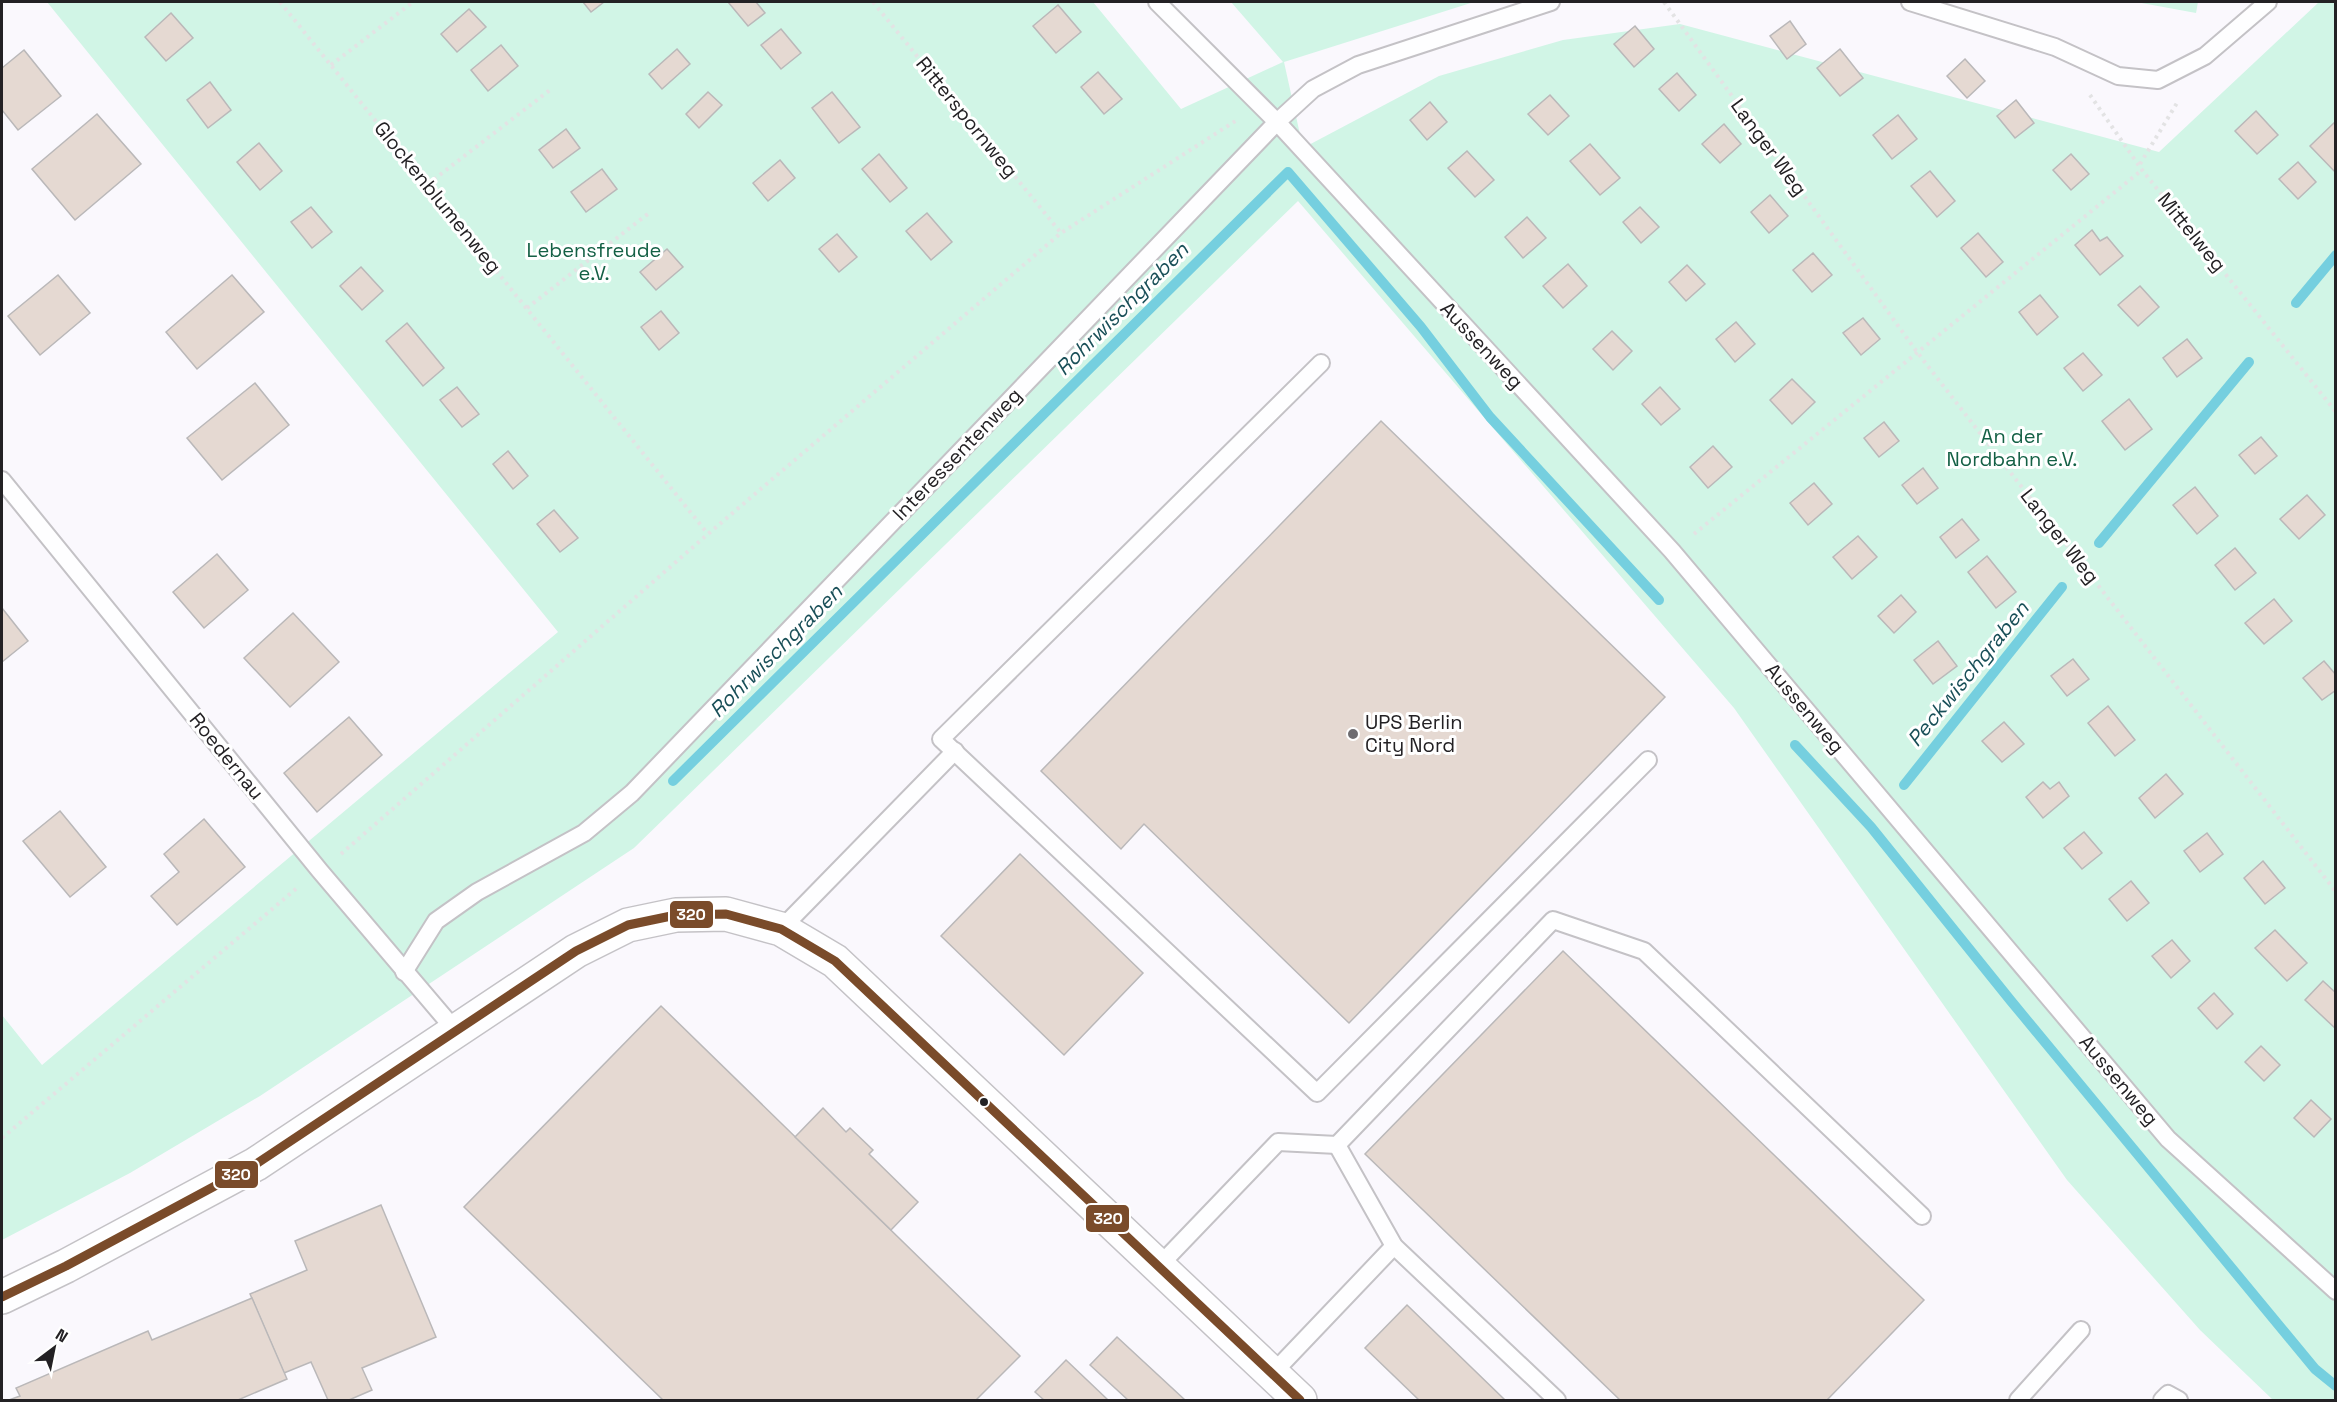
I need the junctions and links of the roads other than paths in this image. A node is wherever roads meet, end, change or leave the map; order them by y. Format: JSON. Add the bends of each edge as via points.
{"nodes":[{"id":1,"x":1157,"y":2,"type":"edge"},
{"id":2,"x":1551,"y":2,"type":"edge"},
{"id":3,"x":1910,"y":2,"type":"edge"},
{"id":4,"x":2268,"y":2,"type":"edge"},
{"id":5,"x":1277,"y":122,"type":"junction"},
{"id":6,"x":1321,"y":363,"type":"dead end"},
{"id":7,"x":2,"y":480,"type":"edge"},
{"id":8,"x":954,"y":752,"type":"junction"},
{"id":9,"x":1648,"y":760,"type":"dead end"},
{"id":10,"x":781,"y":928,"type":"junction"},
{"id":11,"x":404,"y":972,"type":"junction"},
{"id":12,"x":454,"y":1030,"type":"junction"},
{"id":13,"x":1337,"y":1144,"type":"junction"},
{"id":14,"x":1922,"y":1216,"type":"dead end"},
{"id":15,"x":1394,"y":1246,"type":"junction"},
{"id":16,"x":1159,"y":1266,"type":"junction"},
{"id":17,"x":2336,"y":1291,"type":"edge"},
{"id":18,"x":2,"y":1297,"type":"edge"},
{"id":19,"x":2081,"y":1330,"type":"dead end"},
{"id":20,"x":1272,"y":1374,"type":"junction"},
{"id":21,"x":1300,"y":1401,"type":"edge"},
{"id":22,"x":1557,"y":1401,"type":"edge"},
{"id":23,"x":2018,"y":1401,"type":"edge"},
{"id":24,"x":2163,"y":1401,"type":"edge"},
{"id":25,"x":2179,"y":1401,"type":"edge"}],
"edges":[{"from":1,"to":5,"type":"lane","name":"Aussenweg"},
{"from":2,"to":5,"type":"lane","name":"Interessentenweg","via":[[1358,65],[1313,89]]},
{"from":3,"to":4,"type":"lane","via":[[2055,47],[2118,76],[2158,80],[2205,56]]},
{"from":5,"to":11,"type":"lane","name":"Interessentenweg","via":[[632,793],[584,832],[477,892],[436,921]]},
{"from":5,"to":17,"type":"lane","name":"Aussenweg","via":[[1672,551],[2168,1138]]},
{"from":6,"to":8,"type":"lane","via":[[941,739]]},
{"from":7,"to":11,"type":"lane","name":"Roedernau"},
{"from":8,"to":9,"type":"lane","via":[[1317,1093]]},
{"from":8,"to":10,"type":"lane"},
{"from":10,"to":12,"type":"street","via":[[726,914],[676,915],[628,925],[576,951]]},
{"from":10,"to":16,"type":"street","via":[[835,961]]},
{"from":11,"to":12,"type":"lane","name":"Roedernau"},
{"from":12,"to":18,"type":"street","via":[[256,1164]]},
{"from":13,"to":14,"type":"lane","via":[[1553,920],[1644,951]]},
{"from":13,"to":15,"type":"lane"},
{"from":13,"to":16,"type":"lane","via":[[1278,1142]]},
{"from":15,"to":20,"type":"lane"},
{"from":15,"to":22,"type":"lane"},
{"from":16,"to":20,"type":"street"},
{"from":19,"to":23,"type":"lane"},
{"from":20,"to":21,"type":"street"},
{"from":24,"to":25,"type":"lane","via":[[2168,1394]]}]}
